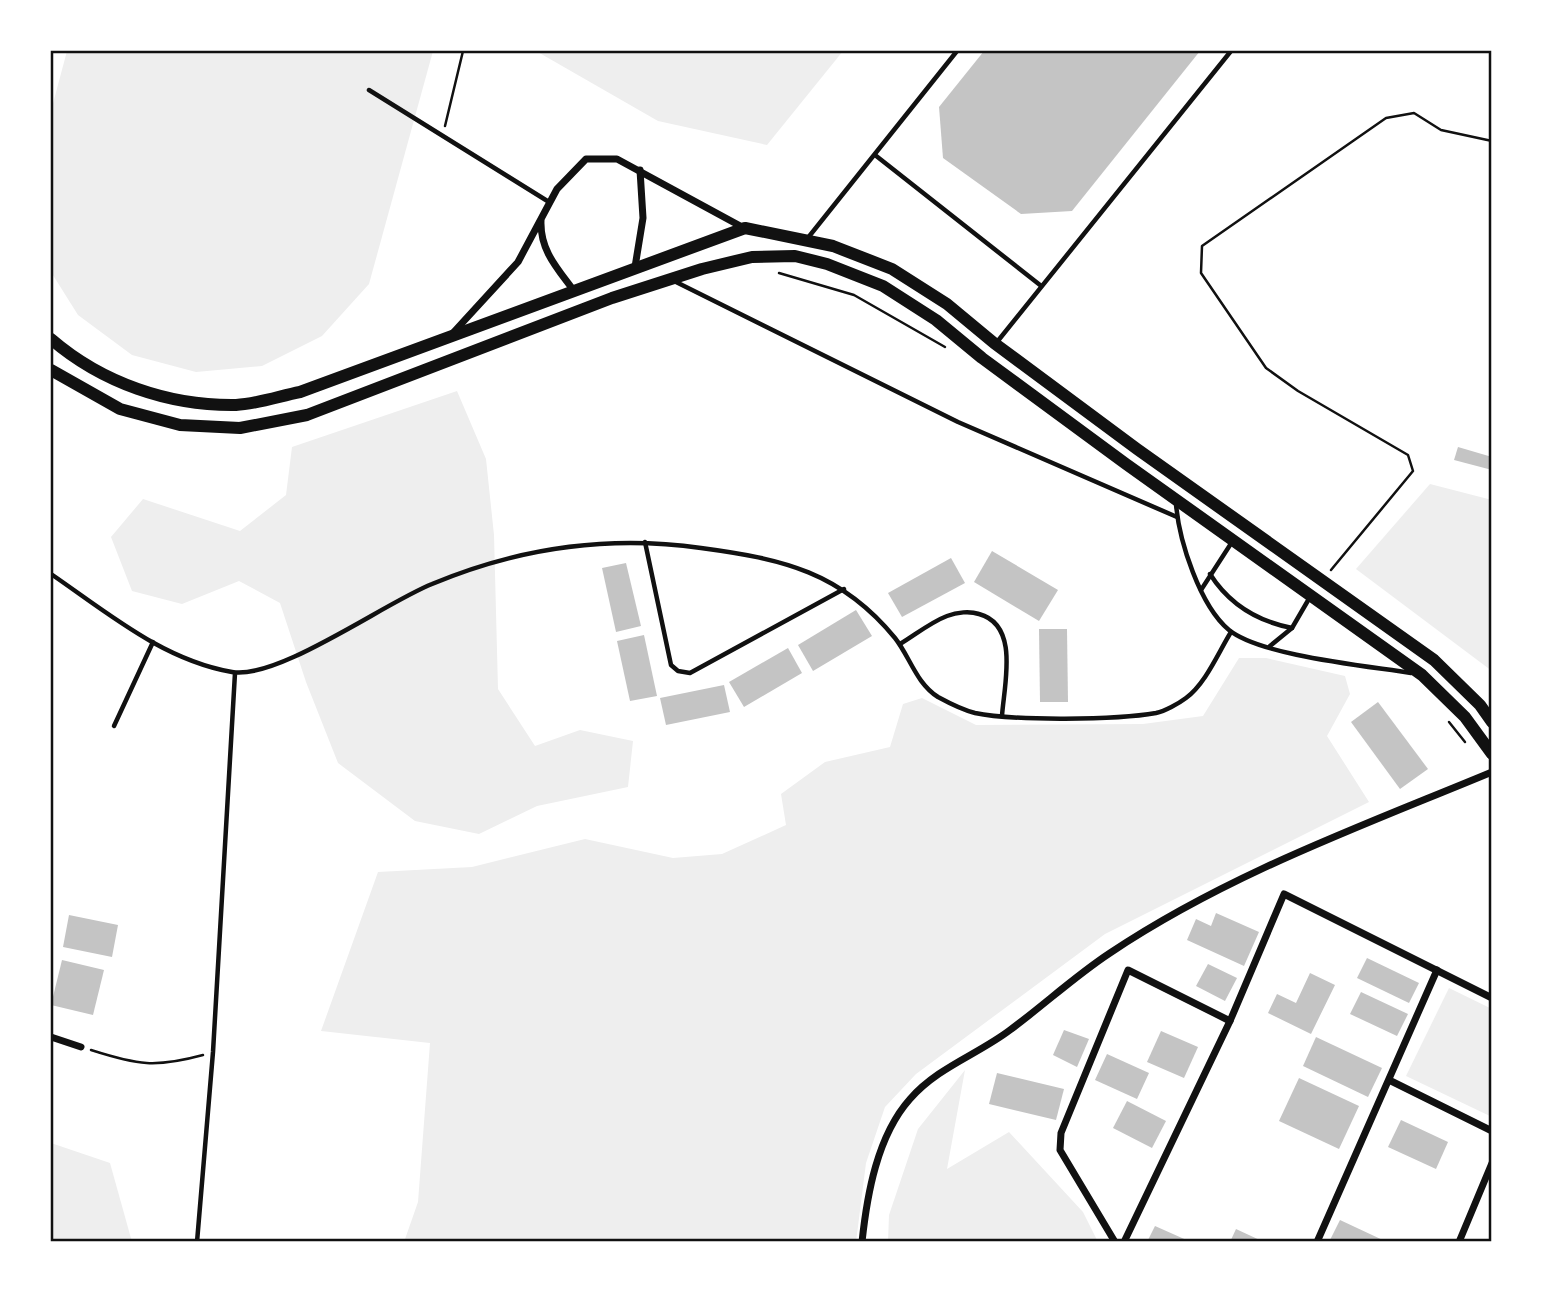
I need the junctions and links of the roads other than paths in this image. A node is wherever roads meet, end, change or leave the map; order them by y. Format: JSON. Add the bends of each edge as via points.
{"nodes":[{"id":1,"x":957,"y":51,"type":"edge"},
{"id":2,"x":1231,"y":51,"type":"edge"},
{"id":3,"x":369,"y":90,"type":"dead end"},
{"id":4,"x":875,"y":155,"type":"junction"},
{"id":5,"x":640,"y":170,"type":"junction"},
{"id":6,"x":550,"y":202,"type":"junction"},
{"id":7,"x":542,"y":219,"type":"junction"},
{"id":8,"x":745,"y":228,"type":"junction"},
{"id":9,"x":807,"y":239,"type":"junction"},
{"id":10,"x":635,"y":267,"type":"junction"},
{"id":11,"x":670,"y":279,"type":"junction"},
{"id":12,"x":1040,"y":285,"type":"junction"},
{"id":13,"x":574,"y":291,"type":"junction"},
{"id":14,"x":452,"y":337,"type":"junction"},
{"id":15,"x":51,"y":339,"type":"edge"},
{"id":16,"x":996,"y":344,"type":"junction"},
{"id":17,"x":465,"y":354,"type":"junction"},
{"id":18,"x":1010,"y":355,"type":"junction"},
{"id":19,"x":998,"y":369,"type":"junction"},
{"id":20,"x":51,"y":370,"type":"edge"},
{"id":21,"x":1175,"y":500,"type":"junction"},
{"id":22,"x":1177,"y":517,"type":"junction"},
{"id":23,"x":1233,"y":541,"type":"junction"},
{"id":24,"x":645,"y":542,"type":"junction"},
{"id":25,"x":51,"y":574,"type":"edge"},
{"id":26,"x":1210,"y":574,"type":"junction"},
{"id":27,"x":1322,"y":581,"type":"junction"},
{"id":28,"x":844,"y":589,"type":"junction"},
{"id":29,"x":1201,"y":590,"type":"junction"},
{"id":30,"x":1311,"y":597,"type":"junction"},
{"id":31,"x":1292,"y":628,"type":"junction"},
{"id":32,"x":1231,"y":632,"type":"junction"},
{"id":33,"x":153,"y":642,"type":"junction"},
{"id":34,"x":900,"y":644,"type":"junction"},
{"id":35,"x":1269,"y":647,"type":"junction"},
{"id":36,"x":235,"y":673,"type":"junction"},
{"id":37,"x":1422,"y":675,"type":"junction"},
{"id":38,"x":1002,"y":716,"type":"junction"},
{"id":39,"x":1492,"y":722,"type":"edge"},
{"id":40,"x":114,"y":726,"type":"dead end"},
{"id":41,"x":1492,"y":754,"type":"edge"},
{"id":42,"x":1492,"y":772,"type":"edge"},
{"id":43,"x":1437,"y":970,"type":"junction"},
{"id":44,"x":1492,"y":998,"type":"edge"},
{"id":45,"x":1230,"y":1021,"type":"junction"},
{"id":46,"x":51,"y":1037,"type":"edge"},
{"id":47,"x":81,"y":1047,"type":"road end"},
{"id":48,"x":1391,"y":1081,"type":"junction"},
{"id":49,"x":1492,"y":1131,"type":"edge"},
{"id":50,"x":1492,"y":1163,"type":"edge"},
{"id":51,"x":197,"y":1242,"type":"edge"},
{"id":52,"x":862,"y":1242,"type":"edge"},
{"id":53,"x":1115,"y":1242,"type":"edge"},
{"id":54,"x":1124,"y":1242,"type":"edge"},
{"id":55,"x":1317,"y":1242,"type":"edge"},
{"id":56,"x":1459,"y":1242,"type":"edge"}],
"edges":[{"from":1,"to":4,"type":"lane"},
{"from":2,"to":12,"type":"lane"},
{"from":3,"to":6,"type":"lane"},
{"from":4,"to":9,"type":"lane"},
{"from":4,"to":12,"type":"lane"},
{"from":5,"to":6,"type":"street","via":[[617,159],[586,159]]},
{"from":5,"to":8,"type":"street"},
{"from":5,"to":10,"type":"street","via":[[643,218]]},
{"from":6,"to":7,"type":"street"},
{"from":7,"to":13,"type":"street","via":[[545,251]]},
{"from":7,"to":14,"type":"street","via":[[517,262]]},
{"from":8,"to":9,"type":"main road"},
{"from":8,"to":10,"type":"main road"},
{"from":9,"to":16,"type":"main road","via":[[892,269],[947,304]]},
{"from":10,"to":13,"type":"main road"},
{"from":11,"to":17,"type":"main road"},
{"from":11,"to":19,"type":"main road","via":[[752,257],[795,256],[827,264],[883,286]]},
{"from":11,"to":22,"type":"lane","via":[[958,422]]},
{"from":12,"to":16,"type":"lane"},
{"from":13,"to":14,"type":"main road"},
{"from":14,"to":15,"type":"main road","via":[[300,392],[239,405],[184,402],[128,387],[73,358]]},
{"from":14,"to":17,"type":"main road"},
{"from":16,"to":18,"type":"main road"},
{"from":17,"to":20,"type":"main road","via":[[307,415],[240,428],[180,425],[120,409]]},
{"from":18,"to":19,"type":"main road"},
{"from":18,"to":27,"type":"main road"},
{"from":19,"to":21,"type":"main road"},
{"from":21,"to":22,"type":"lane"},
{"from":21,"to":23,"type":"main road"},
{"from":22,"to":29,"type":"lane"},
{"from":23,"to":26,"type":"lane"},
{"from":23,"to":30,"type":"main road"},
{"from":24,"to":28,"type":"lane","via":[[761,559],[803,570]]},
{"from":24,"to":28,"type":"lane","via":[[671,666],[678,671],[690,673]]},
{"from":24,"to":36,"type":"lane","via":[[583,544],[512,556],[431,584],[303,653]]},
{"from":25,"to":33,"type":"lane"},
{"from":26,"to":29,"type":"lane"},
{"from":26,"to":31,"type":"lane","via":[[1237,606],[1275,625]]},
{"from":27,"to":30,"type":"street"},
{"from":27,"to":39,"type":"main road","via":[[1434,660]]},
{"from":28,"to":34,"type":"lane","via":[[872,610]]},
{"from":29,"to":32,"type":"lane","via":[[1213,614]]},
{"from":30,"to":31,"type":"lane"},
{"from":30,"to":37,"type":"main road"},
{"from":31,"to":35,"type":"lane"},
{"from":32,"to":35,"type":"lane"},
{"from":32,"to":38,"type":"lane","via":[[1187,697],[1159,712]]},
{"from":33,"to":36,"type":"lane","via":[[171,654]]},
{"from":33,"to":40,"type":"lane"},
{"from":34,"to":38,"type":"lane","via":[[914,673],[935,695],[972,713]]},
{"from":34,"to":38,"type":"lane","via":[[947,616],[971,611],[989,617],[1004,633]]},
{"from":35,"to":37,"type":"lane"},
{"from":36,"to":51,"type":"lane"},
{"from":37,"to":41,"type":"main road","via":[[1465,718]]},
{"from":42,"to":52,"type":"street","via":[[1270,863],[1111,952],[1007,1032],[939,1072],[909,1100],[886,1140],[872,1179]]},
{"from":43,"to":44,"type":"street"},
{"from":43,"to":45,"type":"street","via":[[1283,894]]},
{"from":43,"to":48,"type":"street"},
{"from":45,"to":53,"type":"street","via":[[1128,970],[1061,1133],[1060,1150]]},
{"from":45,"to":54,"type":"street"},
{"from":46,"to":47,"type":"street"},
{"from":48,"to":49,"type":"street"},
{"from":48,"to":55,"type":"street"},
{"from":50,"to":56,"type":"street"}]}
